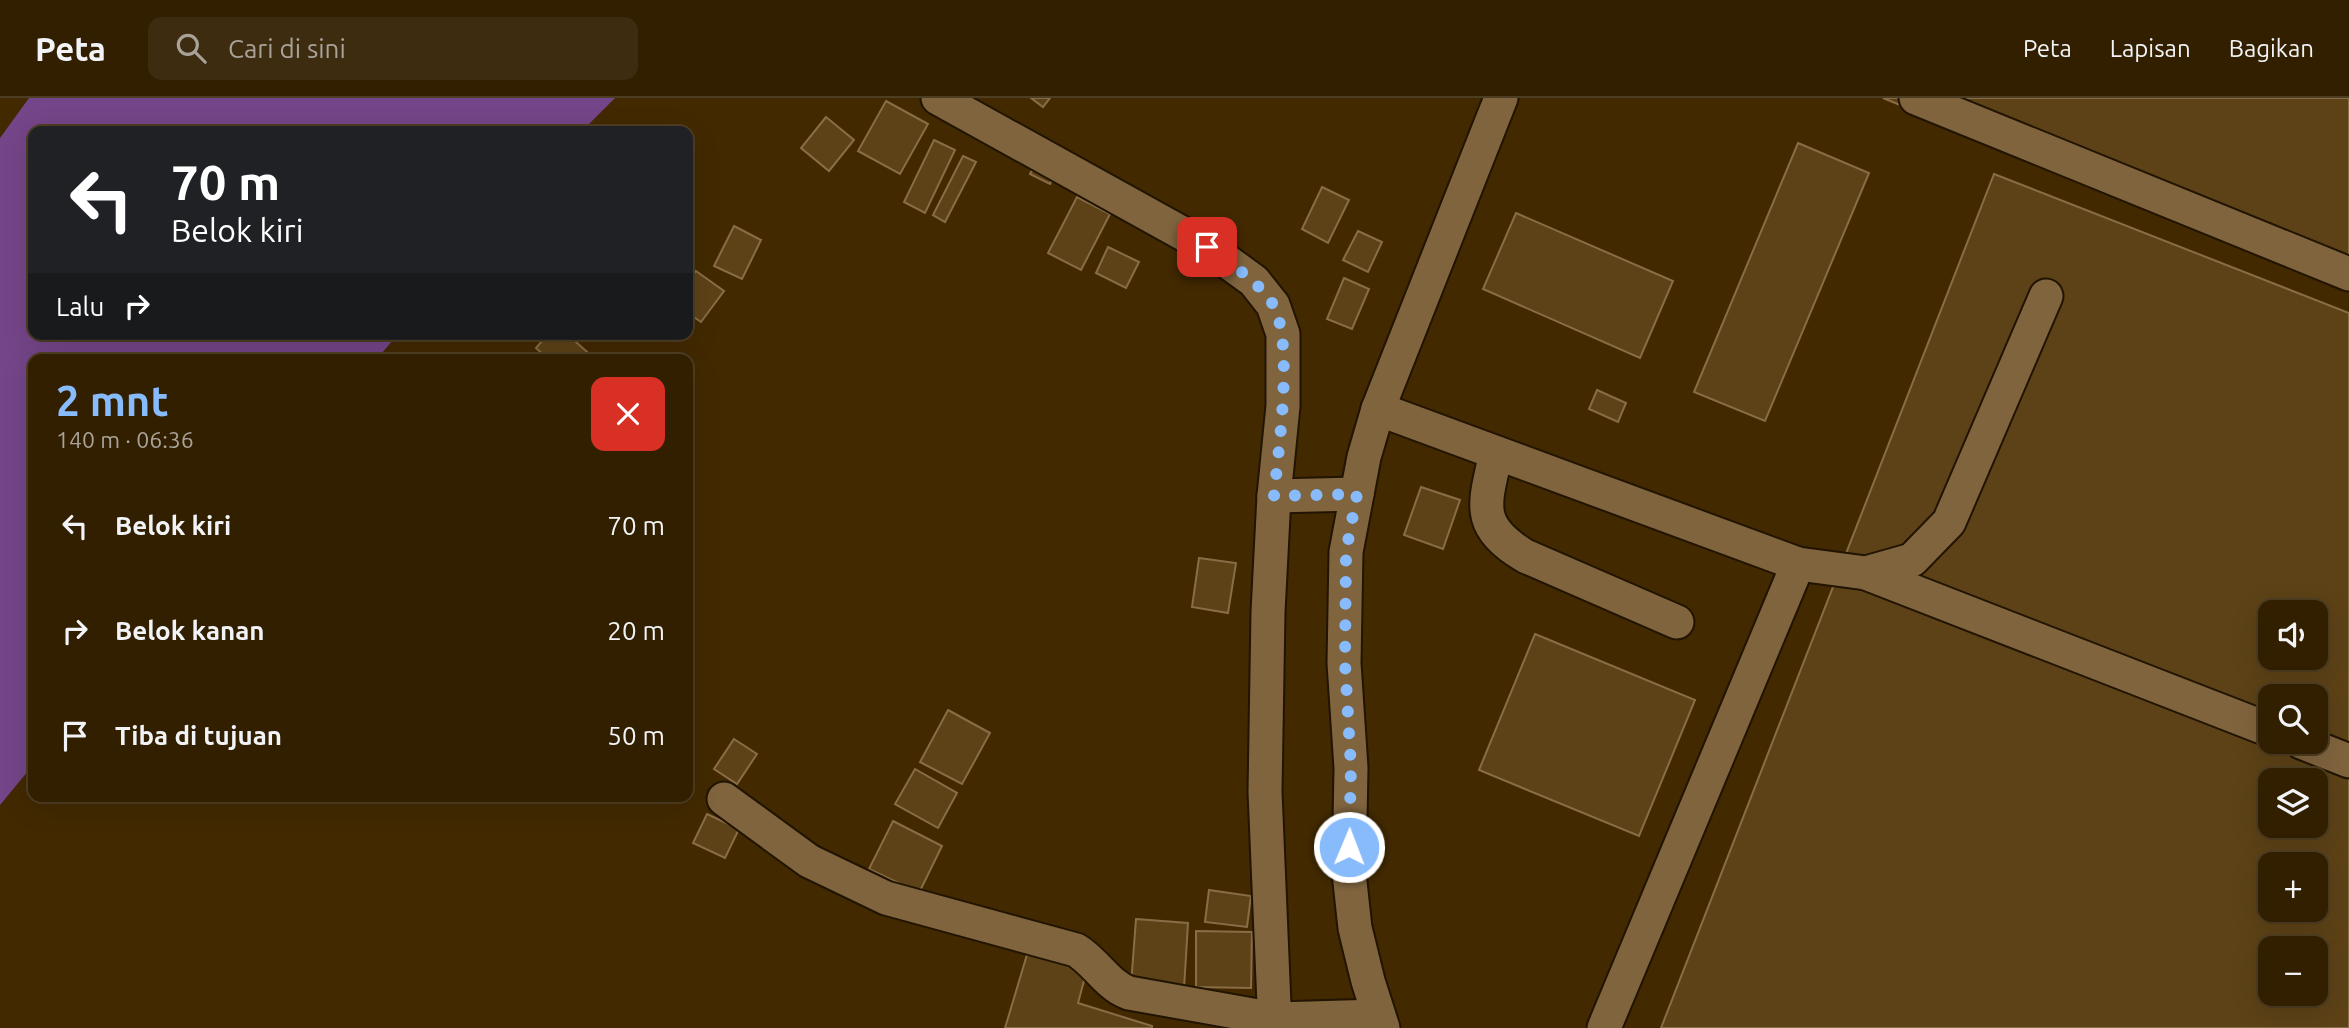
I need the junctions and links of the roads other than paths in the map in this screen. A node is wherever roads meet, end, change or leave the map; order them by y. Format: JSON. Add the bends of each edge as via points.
{"nodes":[{"id":1,"x":938,"y":98,"type":"edge"},
{"id":2,"x":1501,"y":98,"type":"edge"},
{"id":3,"x":1916,"y":98,"type":"edge"},
{"id":4,"x":2349,"y":274,"type":"edge"},
{"id":5,"x":2046,"y":296,"type":"dead end"},
{"id":6,"x":1378,"y":409,"type":"junction"},
{"id":7,"x":1496,"y":453,"type":"junction"},
{"id":8,"x":1357,"y":494,"type":"junction"},
{"id":9,"x":1274,"y":496,"type":"junction"},
{"id":10,"x":1798,"y":564,"type":"junction"},
{"id":11,"x":1866,"y":573,"type":"junction"},
{"id":12,"x":1676,"y":622,"type":"dead end"},
{"id":13,"x":2258,"y":725,"type":"edge"},
{"id":14,"x":2328,"y":753,"type":"edge"},
{"id":15,"x":2349,"y":761,"type":"edge"},
{"id":16,"x":724,"y":799,"type":"dead end"},
{"id":17,"x":1381,"y":1022,"type":"edge"},
{"id":18,"x":1275,"y":1024,"type":"edge"},
{"id":19,"x":1604,"y":1028,"type":"edge"}],
"edges":[{"from":1,"to":9,"type":"street","via":[[1207,247],[1254,281],[1273,305],[1283,334],[1283,406]]},
{"from":2,"to":6,"type":"street"},
{"from":3,"to":4,"type":"street"},
{"from":5,"to":11,"type":"street","via":[[1949,522],[1912,560]]},
{"from":6,"to":7,"type":"street"},
{"from":6,"to":8,"type":"street"},
{"from":7,"to":10,"type":"street"},
{"from":7,"to":12,"type":"street","via":[[1486,509],[1489,526],[1506,544]]},
{"from":8,"to":9,"type":"street"},
{"from":8,"to":17,"type":"street","via":[[1346,552],[1349,873],[1355,928]]},
{"from":9,"to":18,"type":"street","via":[[1265,792]]},
{"from":10,"to":11,"type":"street"},
{"from":10,"to":19,"type":"street"},
{"from":11,"to":13,"type":"street"},
{"from":14,"to":15,"type":"street"},
{"from":16,"to":18,"type":"street","via":[[809,861],[886,898],[1076,950],[1117,989],[1129,993]]},
{"from":17,"to":18,"type":"street"}]}
